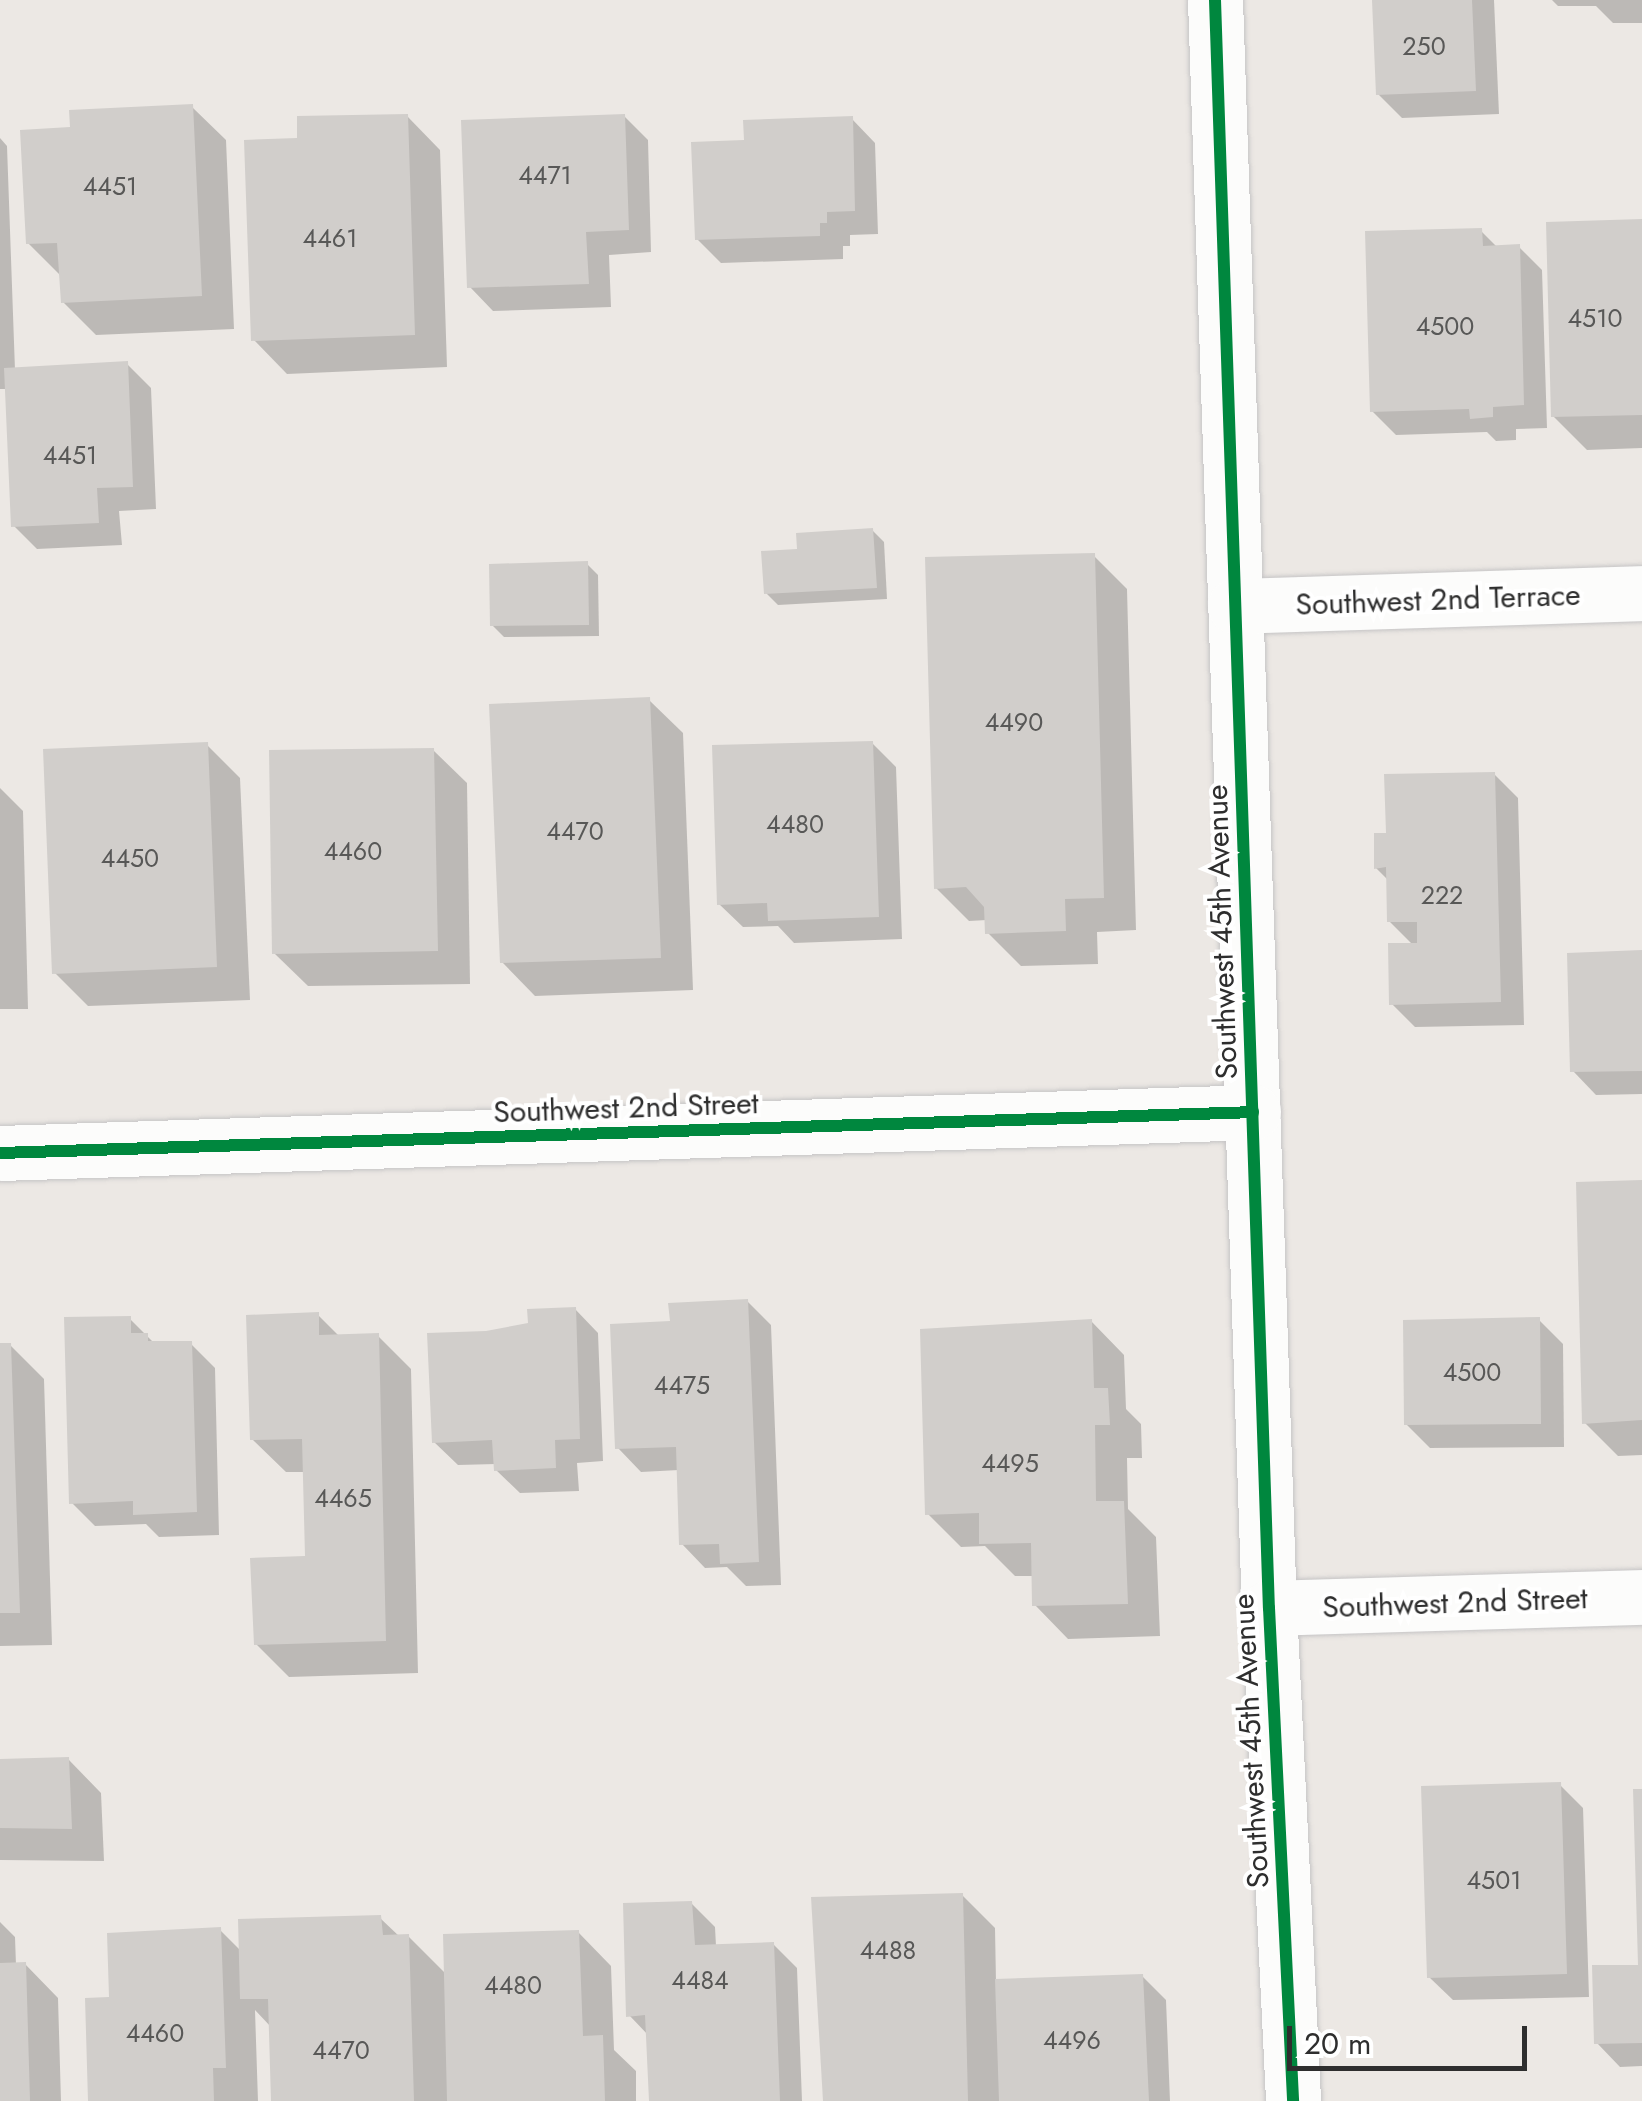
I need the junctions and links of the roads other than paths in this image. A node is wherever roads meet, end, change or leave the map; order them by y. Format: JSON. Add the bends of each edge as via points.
{"nodes":[{"id":1,"x":1216,"y":0,"type":"edge"},
{"id":2,"x":1642,"y":593,"type":"edge"},
{"id":3,"x":1235,"y":606,"type":"junction"},
{"id":4,"x":1253,"y":1112,"type":"junction"},
{"id":5,"x":0,"y":1153,"type":"edge"},
{"id":6,"x":1642,"y":1597,"type":"edge"},
{"id":7,"x":1269,"y":1608,"type":"junction"},
{"id":8,"x":1293,"y":2101,"type":"edge"}],
"edges":[{"from":1,"to":3,"type":"street","name":"Southwest 45th Avenue"},
{"from":2,"to":3,"type":"street","name":"Southwest 2nd Terrace"},
{"from":3,"to":4,"type":"street","name":"Southwest 45th Avenue"},
{"from":4,"to":5,"type":"street","name":"Southwest 2nd Street"},
{"from":4,"to":7,"type":"street","name":"Southwest 45th Avenue"},
{"from":6,"to":7,"type":"street","name":"Southwest 2nd Street"},
{"from":7,"to":8,"type":"street","name":"Southwest 45th Avenue"}]}
